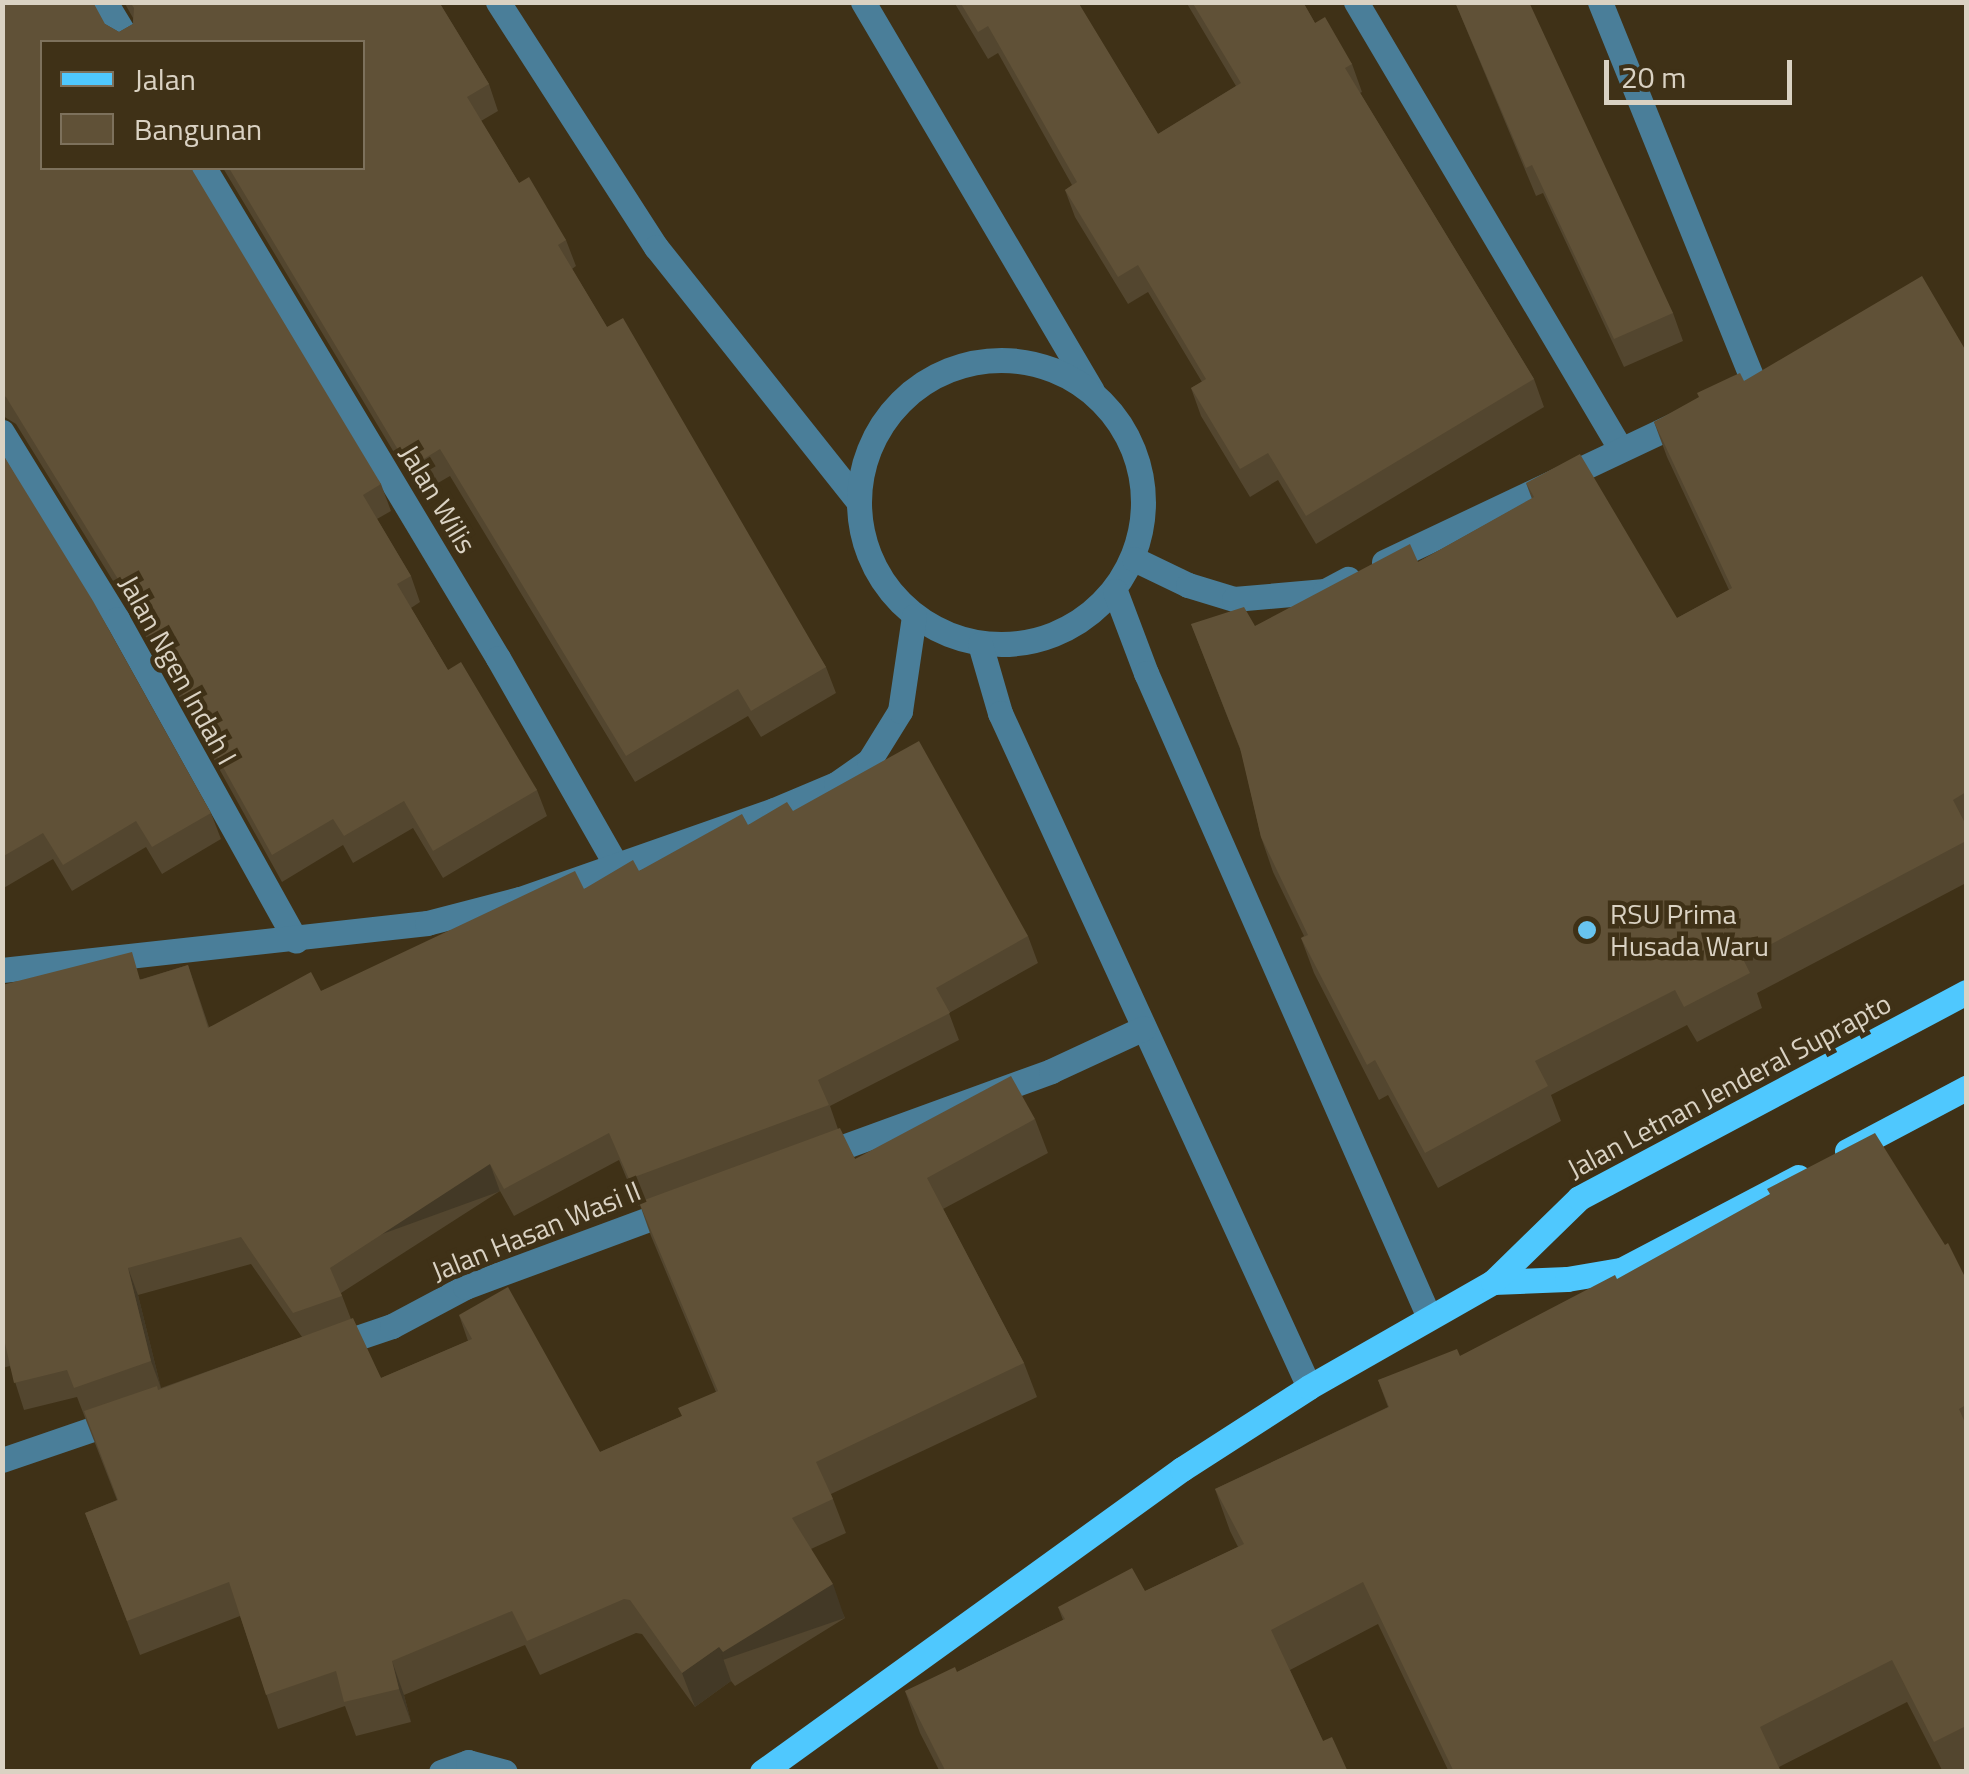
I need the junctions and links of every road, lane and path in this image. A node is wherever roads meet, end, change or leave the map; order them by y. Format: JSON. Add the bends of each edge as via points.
{"nodes":[{"id":1,"x":106,"y":2,"type":"edge"},
{"id":2,"x":498,"y":2,"type":"edge"},
{"id":3,"x":864,"y":2,"type":"edge"},
{"id":4,"x":1356,"y":2,"type":"edge"},
{"id":5,"x":1600,"y":2,"type":"edge"},
{"id":6,"x":129,"y":40,"type":"edge"},
{"id":7,"x":205,"y":170,"type":"edge"},
{"id":8,"x":1094,"y":392,"type":"junction"},
{"id":9,"x":2,"y":432,"type":"edge"},
{"id":10,"x":1620,"y":448,"type":"junction"},
{"id":11,"x":858,"y":501,"type":"junction"},
{"id":12,"x":1134,"y":560,"type":"junction"},
{"id":13,"x":1115,"y":592,"type":"junction"},
{"id":14,"x":914,"y":616,"type":"junction"},
{"id":15,"x":980,"y":644,"type":"junction"},
{"id":16,"x":616,"y":865,"type":"junction"},
{"id":17,"x":296,"y":940,"type":"junction"},
{"id":18,"x":2,"y":970,"type":"edge"},
{"id":19,"x":1966,"y":992,"type":"edge"},
{"id":20,"x":1144,"y":1028,"type":"junction"},
{"id":21,"x":1966,"y":1088,"type":"edge"},
{"id":22,"x":792,"y":1166,"type":"edge"},
{"id":23,"x":701,"y":1199,"type":"edge"},
{"id":24,"x":1493,"y":1282,"type":"junction"},
{"id":25,"x":1429,"y":1316,"type":"junction"},
{"id":26,"x":300,"y":1358,"type":"edge"},
{"id":27,"x":1308,"y":1387,"type":"junction"},
{"id":28,"x":151,"y":1409,"type":"edge"},
{"id":29,"x":2,"y":1460,"type":"edge"},
{"id":30,"x":442,"y":1772,"type":"edge"},
{"id":31,"x":505,"y":1772,"type":"edge"},
{"id":32,"x":762,"y":1772,"type":"edge"}],
"edges":[{"from":1,"to":6,"type":"street"},
{"from":2,"to":11,"type":"street","via":[[656,247]]},
{"from":3,"to":8,"type":"street"},
{"from":4,"to":10,"type":"street"},
{"from":5,"to":10,"type":"street","via":[[1756,389]]},
{"from":7,"to":16,"type":"street","name":"Jalan Wilis"},
{"from":8,"to":11,"type":"street","via":[[1053,368],[1008,359],[963,364],[921,382],[887,415],[865,455]]},
{"from":8,"to":12,"type":"street","via":[[1123,427],[1140,469],[1144,514]]},
{"from":9,"to":17,"type":"street","name":"Jalan Ngen Indah I","via":[[117,619]]},
{"from":10,"to":12,"type":"street","via":[[1325,590],[1234,599]]},
{"from":11,"to":14,"type":"street","via":[[864,545],[884,585]]},
{"from":12,"to":13,"type":"street"},
{"from":13,"to":15,"type":"street","via":[[1077,625],[1030,644]]},
{"from":13,"to":25,"type":"street"},
{"from":14,"to":15,"type":"street"},
{"from":14,"to":16,"type":"street","via":[[900,712],[869,762],[774,810]]},
{"from":15,"to":20,"type":"street","via":[[1000,714]]},
{"from":16,"to":17,"type":"street","via":[[427,923]]},
{"from":17,"to":18,"type":"street"},
{"from":19,"to":24,"type":"main road","name":"Jalan Letnan Jenderal Suprapto","via":[[1579,1198]]},
{"from":20,"to":22,"type":"street","via":[[1051,1070]]},
{"from":20,"to":27,"type":"street"},
{"from":21,"to":24,"type":"main road","via":[[1621,1270]]},
{"from":23,"to":26,"type":"street","name":"Jalan Hasan Wasi II","via":[[465,1286],[392,1326]]},
{"from":24,"to":25,"type":"main road"},
{"from":25,"to":27,"type":"main road"},
{"from":27,"to":32,"type":"main road","via":[[1182,1469]]},
{"from":28,"to":29,"type":"street"},
{"from":30,"to":31,"type":"street","via":[[468,1762]]}]}
